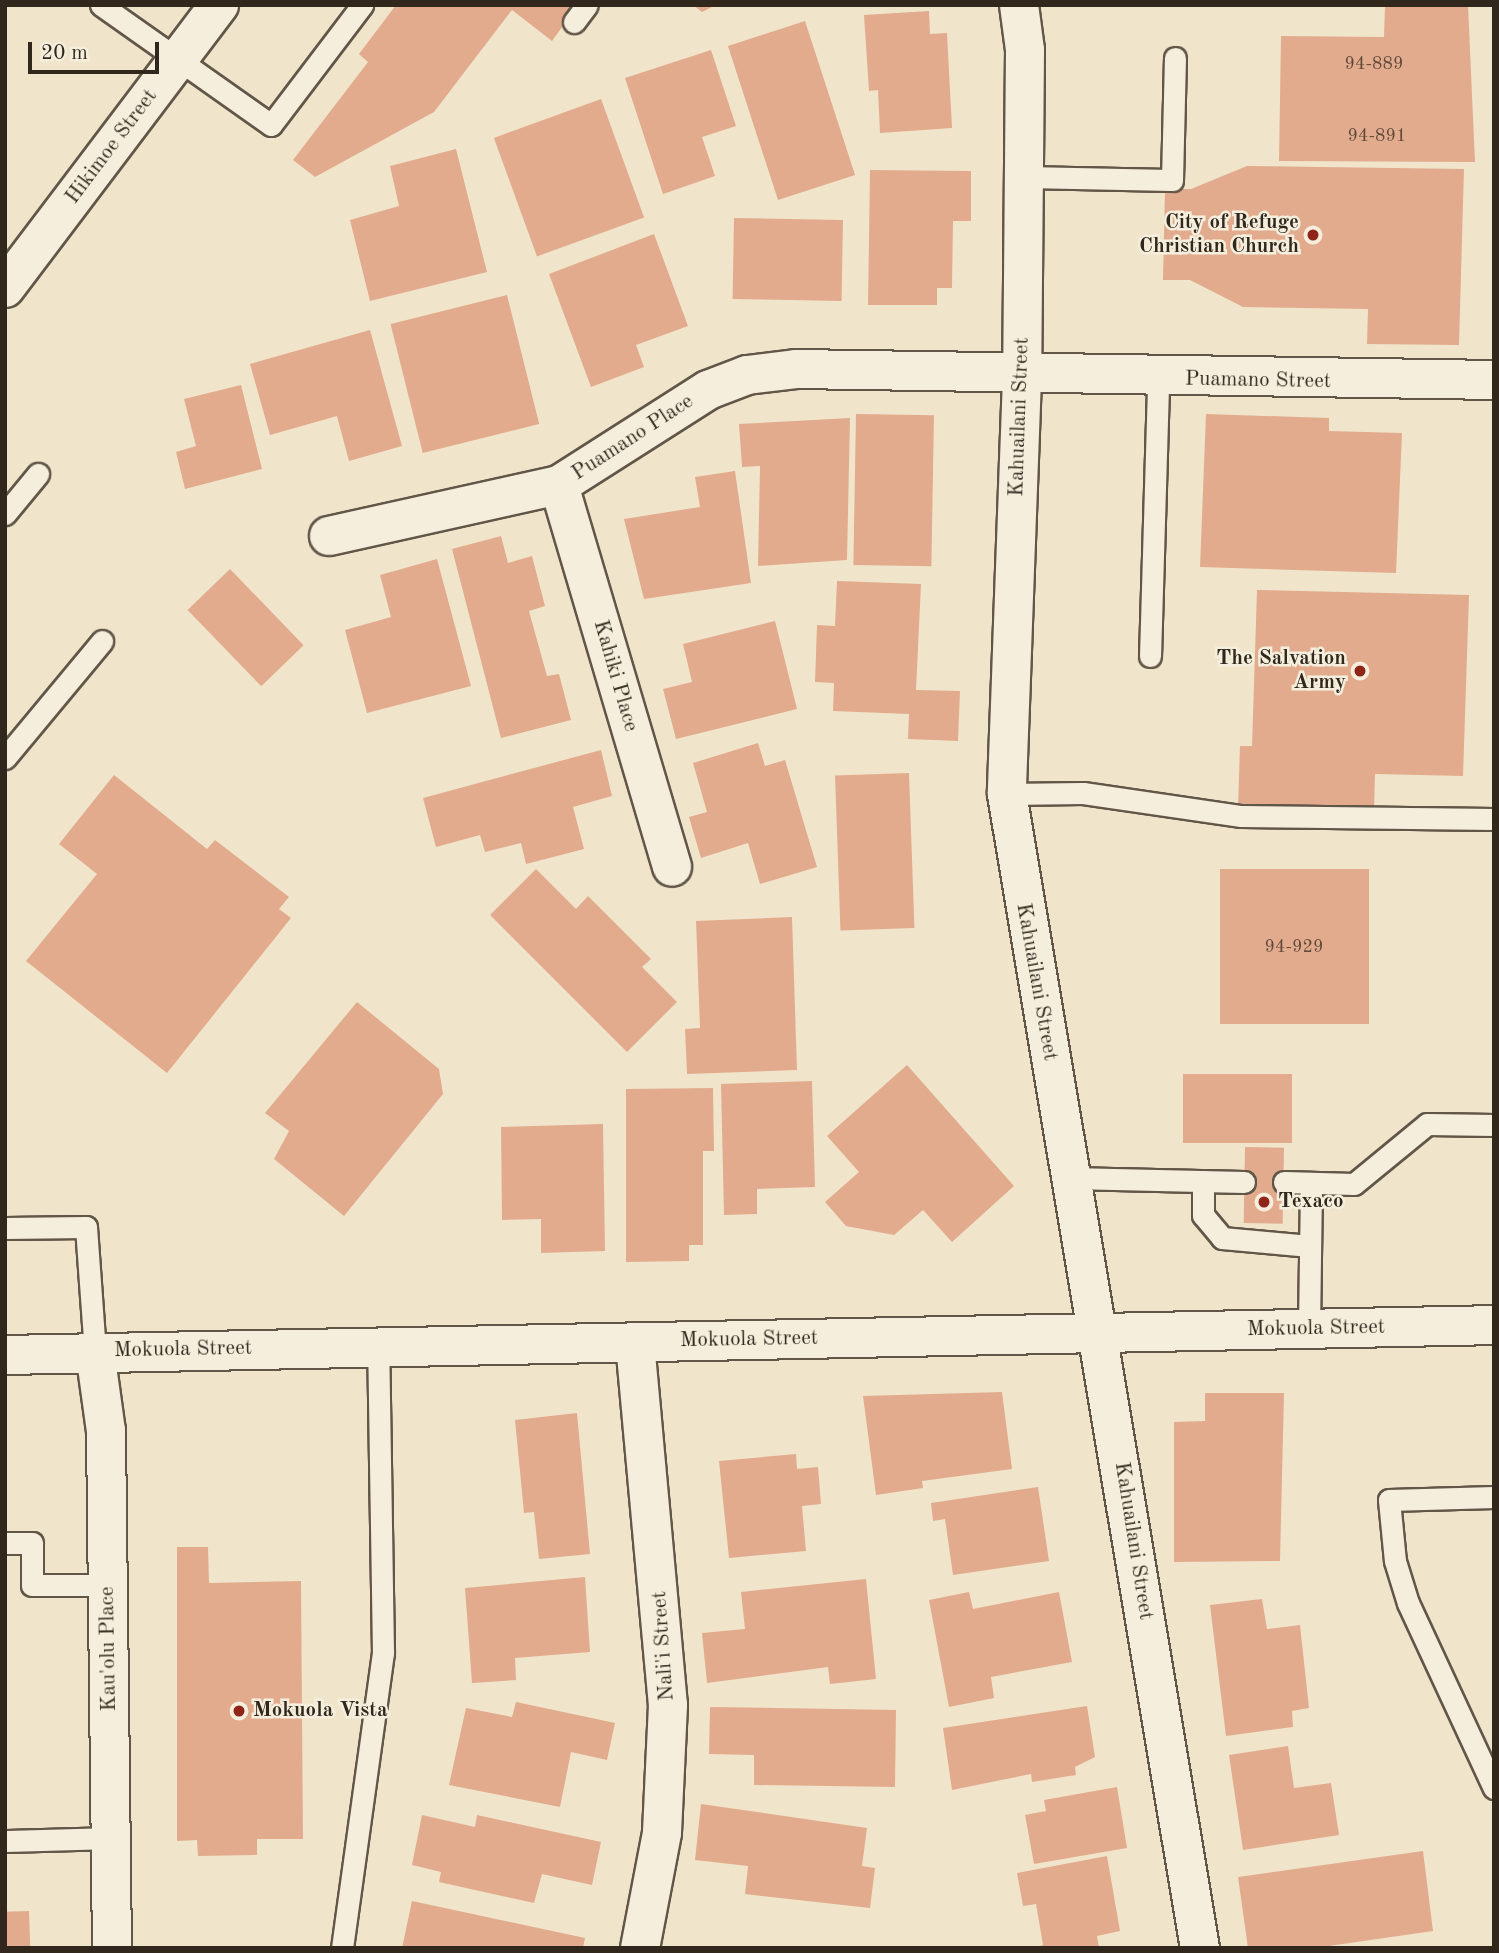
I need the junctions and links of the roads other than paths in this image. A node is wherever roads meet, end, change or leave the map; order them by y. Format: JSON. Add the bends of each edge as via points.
{"nodes":[{"id":1,"x":101,"y":5,"type":"edge"},
{"id":2,"x":219,"y":5,"type":"edge"},
{"id":3,"x":362,"y":5,"type":"edge"},
{"id":4,"x":1019,"y":5,"type":"edge"},
{"id":5,"x":1175,"y":58,"type":"dead end"},
{"id":6,"x":178,"y":60,"type":"junction"},
{"id":7,"x":1024,"y":177,"type":"junction"},
{"id":8,"x":8,"y":279,"type":"edge"},
{"id":9,"x":1022,"y":378,"type":"junction"},
{"id":10,"x":1158,"y":379,"type":"junction"},
{"id":11,"x":1494,"y":380,"type":"edge"},
{"id":12,"x":38,"y":474,"type":"dead end"},
{"id":13,"x":559,"y":485,"type":"junction"},
{"id":14,"x":5,"y":514,"type":"edge"},
{"id":15,"x":329,"y":536,"type":"dead end"},
{"id":16,"x":102,"y":640,"type":"dead end"},
{"id":17,"x":1150,"y":656,"type":"dead end"},
{"id":18,"x":5,"y":758,"type":"edge"},
{"id":19,"x":1007,"y":794,"type":"junction"},
{"id":20,"x":1494,"y":819,"type":"edge"},
{"id":21,"x":671,"y":867,"type":"dead end"},
{"id":22,"x":1494,"y":1125,"type":"edge"},
{"id":23,"x":1070,"y":1178,"type":"junction"},
{"id":24,"x":1203,"y":1181,"type":"junction"},
{"id":25,"x":1244,"y":1182,"type":"dead end"},
{"id":26,"x":1284,"y":1182,"type":"dead end"},
{"id":27,"x":1311,"y":1183,"type":"junction"},
{"id":28,"x":5,"y":1228,"type":"edge"},
{"id":29,"x":1310,"y":1246,"type":"junction"},
{"id":30,"x":1494,"y":1325,"type":"edge"},
{"id":31,"x":1309,"y":1329,"type":"junction"},
{"id":32,"x":1098,"y":1333,"type":"junction"},
{"id":33,"x":635,"y":1343,"type":"junction"},
{"id":34,"x":379,"y":1347,"type":"junction"},
{"id":35,"x":95,"y":1352,"type":"junction"},
{"id":36,"x":5,"y":1355,"type":"edge"},
{"id":37,"x":1494,"y":1497,"type":"edge"},
{"id":38,"x":5,"y":1543,"type":"edge"},
{"id":39,"x":108,"y":1584,"type":"junction"},
{"id":40,"x":1494,"y":1788,"type":"edge"},
{"id":41,"x":111,"y":1838,"type":"junction"},
{"id":42,"x":5,"y":1841,"type":"edge"},
{"id":43,"x":112,"y":1948,"type":"edge"},
{"id":44,"x":342,"y":1948,"type":"edge"},
{"id":45,"x":640,"y":1948,"type":"edge"},
{"id":46,"x":1200,"y":1948,"type":"edge"}],
"edges":[{"from":1,"to":6,"type":"lane"},
{"from":2,"to":6,"type":"street","name":"Hikimoe Street"},
{"from":3,"to":6,"type":"lane","via":[[271,125]]},
{"from":4,"to":7,"type":"street","name":"Kahuailani Street"},
{"from":5,"to":7,"type":"lane","via":[[1172,180]]},
{"from":6,"to":8,"type":"street","name":"Hikimoe Street"},
{"from":7,"to":9,"type":"street","name":"Kahuailani Street"},
{"from":9,"to":10,"type":"street","name":"Puamano Street"},
{"from":9,"to":13,"type":"street","name":"Puamano Place","via":[[796,369],[747,375],[708,390]]},
{"from":9,"to":19,"type":"street","name":"Kahuailani Street"},
{"from":10,"to":11,"type":"street","name":"Puamano Street"},
{"from":10,"to":17,"type":"lane"},
{"from":12,"to":14,"type":"lane"},
{"from":13,"to":15,"type":"street","name":"Puamano Place"},
{"from":13,"to":21,"type":"street","name":"Kahiki Place"},
{"from":16,"to":18,"type":"lane"},
{"from":19,"to":20,"type":"lane","via":[[1083,793],[1241,816]]},
{"from":19,"to":23,"type":"street","name":"Kahuailani Street"},
{"from":22,"to":27,"type":"lane","via":[[1427,1124],[1354,1184]]},
{"from":23,"to":24,"type":"lane"},
{"from":23,"to":32,"type":"street","name":"Kahuailani Street"},
{"from":24,"to":25,"type":"lane"},
{"from":24,"to":29,"type":"lane","via":[[1203,1215],[1222,1238]]},
{"from":26,"to":27,"type":"lane"},
{"from":27,"to":29,"type":"lane"},
{"from":28,"to":35,"type":"lane","via":[[86,1227]]},
{"from":29,"to":31,"type":"lane"},
{"from":30,"to":31,"type":"street","name":"Mokuola Street"},
{"from":31,"to":32,"type":"street","name":"Mokuola Street"},
{"from":32,"to":33,"type":"street","name":"Mokuola Street"},
{"from":32,"to":46,"type":"street","name":"Kahuailani Street"},
{"from":33,"to":34,"type":"street","name":"Mokuola Street"},
{"from":33,"to":45,"type":"street","name":"Nali'i Street","via":[[668,1705],[662,1833]]},
{"from":34,"to":35,"type":"street","name":"Mokuola Street"},
{"from":34,"to":44,"type":"lane","via":[[383,1653]]},
{"from":35,"to":36,"type":"street","name":"Mokuola Street"},
{"from":35,"to":39,"type":"street","name":"Kau'olu Place","via":[[106,1431]]},
{"from":37,"to":40,"type":"lane","via":[[1389,1500],[1395,1561],[1408,1603]]},
{"from":38,"to":39,"type":"lane","via":[[32,1543],[32,1585]]},
{"from":39,"to":41,"type":"street","name":"Kau'olu Place"},
{"from":41,"to":42,"type":"lane"},
{"from":41,"to":43,"type":"street","name":"Kau'olu Place"}]}
